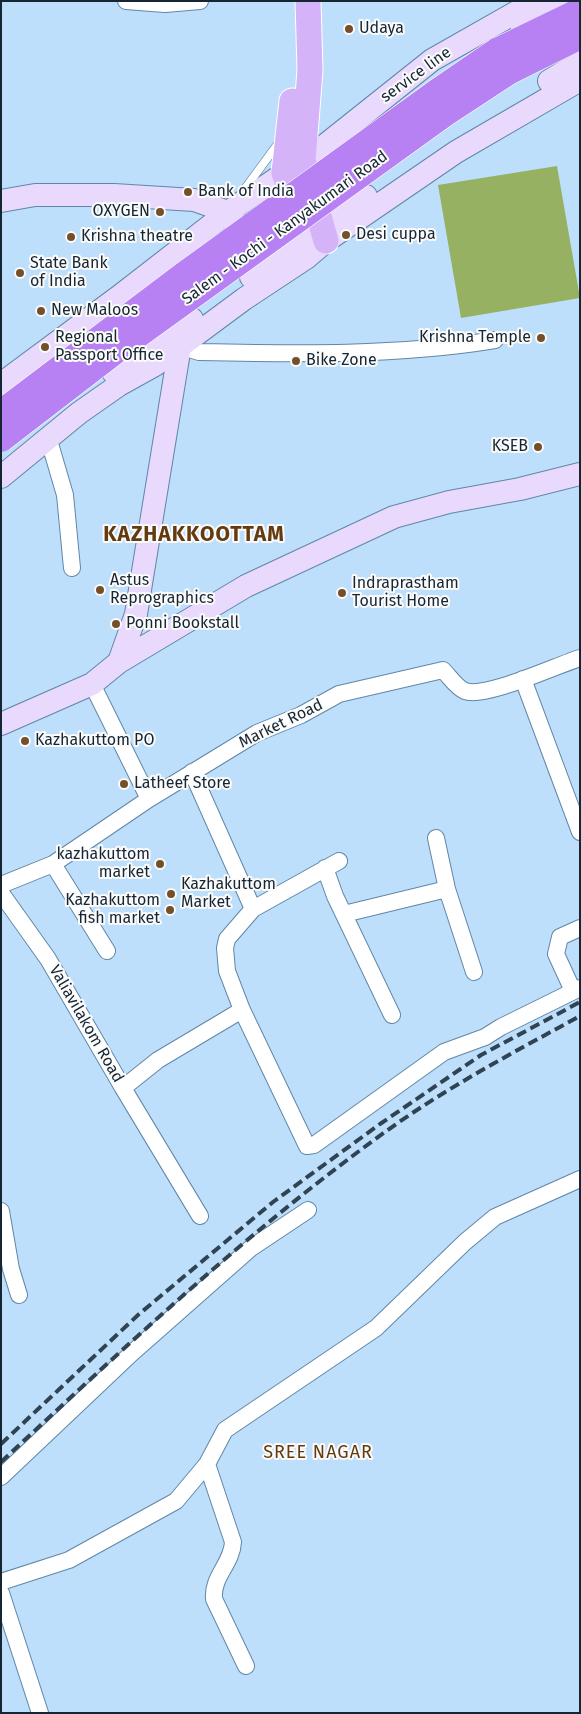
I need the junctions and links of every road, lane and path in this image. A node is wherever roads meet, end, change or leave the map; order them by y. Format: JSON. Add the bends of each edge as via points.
{"nodes":[{"id":1,"x":126,"y":1,"type":"edge"},
{"id":2,"x":200,"y":1,"type":"edge"},
{"id":3,"x":536,"y":1,"type":"edge"},
{"id":4,"x":567,"y":1,"type":"edge"},
{"id":5,"x":580,"y":12,"type":"edge"},
{"id":6,"x":307,"y":13,"type":"edge"},
{"id":7,"x":580,"y":35,"type":"edge"},
{"id":8,"x":580,"y":62,"type":"edge"},
{"id":9,"x":580,"y":80,"type":"edge"},
{"id":10,"x":288,"y":132,"type":"junction"},
{"id":11,"x":306,"y":165,"type":"junction"},
{"id":12,"x":1,"y":201,"type":"edge"},
{"id":13,"x":232,"y":218,"type":"junction"},
{"id":14,"x":318,"y":238,"type":"junction"},
{"id":15,"x":266,"y":276,"type":"junction"},
{"id":16,"x":495,"y":340,"type":"dead end"},
{"id":17,"x":180,"y":346,"type":"junction"},
{"id":18,"x":1,"y":384,"type":"edge"},
{"id":19,"x":1,"y":396,"type":"edge"},
{"id":20,"x":1,"y":414,"type":"edge"},
{"id":21,"x":48,"y":437,"type":"junction"},
{"id":22,"x":1,"y":438,"type":"edge"},
{"id":23,"x":1,"y":457,"type":"edge"},
{"id":24,"x":580,"y":474,"type":"edge"},
{"id":25,"x":1,"y":477,"type":"edge"},
{"id":26,"x":72,"y":568,"type":"dead end"},
{"id":27,"x":136,"y":614,"type":"junction"},
{"id":28,"x":185,"y":624,"type":"junction"},
{"id":29,"x":580,"y":658,"type":"edge"},
{"id":30,"x":119,"y":662,"type":"junction"},
{"id":31,"x":523,"y":679,"type":"junction"},
{"id":32,"x":92,"y":684,"type":"junction"},
{"id":33,"x":1,"y":724,"type":"edge"},
{"id":34,"x":192,"y":772,"type":"junction"},
{"id":35,"x":149,"y":799,"type":"junction"},
{"id":36,"x":580,"y":832,"type":"edge"},
{"id":37,"x":436,"y":838,"type":"dead end"},
{"id":38,"x":52,"y":864,"type":"junction"},
{"id":39,"x":1,"y":885,"type":"edge"},
{"id":40,"x":448,"y":888,"type":"junction"},
{"id":41,"x":1,"y":893,"type":"edge"},
{"id":42,"x":253,"y":909,"type":"junction"},
{"id":43,"x":344,"y":914,"type":"junction"},
{"id":44,"x":580,"y":928,"type":"edge"},
{"id":45,"x":107,"y":951,"type":"dead end"},
{"id":46,"x":474,"y":972,"type":"dead end"},
{"id":47,"x":576,"y":990,"type":"edge"},
{"id":48,"x":242,"y":1010,"type":"junction"},
{"id":49,"x":392,"y":1015,"type":"dead end"},
{"id":50,"x":123,"y":1088,"type":"junction"},
{"id":51,"x":580,"y":1179,"type":"edge"},
{"id":52,"x":308,"y":1210,"type":"dead end"},
{"id":53,"x":1,"y":1211,"type":"edge"},
{"id":54,"x":200,"y":1216,"type":"dead end"},
{"id":55,"x":19,"y":1295,"type":"dead end"},
{"id":56,"x":207,"y":1464,"type":"junction"},
{"id":57,"x":1,"y":1477,"type":"edge"},
{"id":58,"x":1,"y":1582,"type":"edge"},
{"id":59,"x":1,"y":1593,"type":"edge"},
{"id":60,"x":246,"y":1666,"type":"dead end"},
{"id":61,"x":40,"y":1713,"type":"edge"}],
"edges":[{"from":1,"to":2,"type":"street","via":[[164,4]]},
{"from":3,"to":11,"type":"main road","name":"service line","via":[[432,60]]},
{"from":4,"to":11,"type":"main road","via":[[489,41]]},
{"from":5,"to":20,"type":"highway","name":"Salem - Kochi - Kanyakumari Road","bridge":true,"via":[[497,52],[437,93],[184,276]]},
{"from":6,"to":10,"type":"main road","via":[[294,77]]},
{"from":6,"to":11,"type":"main road","via":[[310,70]]},
{"from":7,"to":22,"type":"highway","name":"Salem - Kochi - Kanyakumari Road","bridge":true,"via":[[508,71],[447,112],[114,351]]},
{"from":8,"to":14,"type":"main road"},
{"from":9,"to":14,"type":"main road"},
{"from":10,"to":11,"type":"main road"},
{"from":10,"to":13,"type":"lane"},
{"from":11,"to":13,"type":"main road"},
{"from":11,"to":14,"type":"main road"},
{"from":12,"to":13,"type":"main road","via":[[35,195],[194,200]]},
{"from":13,"to":15,"type":"main road"},
{"from":13,"to":18,"type":"main road"},
{"from":13,"to":19,"type":"main road","via":[[180,268]]},
{"from":14,"to":15,"type":"main road"},
{"from":15,"to":17,"type":"main road"},
{"from":15,"to":23,"type":"main road","via":[[98,381]]},
{"from":16,"to":17,"type":"street","via":[[414,350],[331,353],[199,352]]},
{"from":17,"to":21,"type":"main road","via":[[155,365],[118,385]]},
{"from":17,"to":27,"type":"main road"},
{"from":21,"to":25,"type":"main road"},
{"from":21,"to":26,"type":"street","via":[[65,495]]},
{"from":24,"to":28,"type":"main road","via":[[394,516],[246,586]]},
{"from":27,"to":28,"type":"main road","via":[[151,623]]},
{"from":27,"to":30,"type":"main road"},
{"from":28,"to":30,"type":"main road"},
{"from":29,"to":31,"type":"street","name":"Market Road"},
{"from":30,"to":32,"type":"main road"},
{"from":31,"to":34,"type":"street","name":"Market Road","via":[[475,693],[461,689],[443,670],[434,670],[398,682],[339,694],[257,733]]},
{"from":31,"to":36,"type":"street"},
{"from":32,"to":33,"type":"main road"},
{"from":32,"to":35,"type":"street"},
{"from":34,"to":35,"type":"street","name":"Market Road"},
{"from":34,"to":42,"type":"street"},
{"from":35,"to":38,"type":"street","name":"Market Road"},
{"from":37,"to":40,"type":"street"},
{"from":38,"to":39,"type":"street","name":"Market Road"},
{"from":38,"to":45,"type":"street"},
{"from":40,"to":43,"type":"street"},
{"from":40,"to":46,"type":"street"},
{"from":41,"to":50,"type":"street","name":"Valiavilakom Road","via":[[48,959]]},
{"from":42,"to":43,"type":"street","via":[[332,865]]},
{"from":42,"to":48,"type":"street","via":[[227,939],[225,948],[227,971]]},
{"from":43,"to":49,"type":"street"},
{"from":44,"to":47,"type":"street","via":[[560,937],[556,954]]},
{"from":47,"to":48,"type":"street","via":[[478,1041],[444,1052],[314,1145],[307,1146]]},
{"from":48,"to":50,"type":"street","name":"Valiavilakom Road","via":[[158,1060]]},
{"from":50,"to":54,"type":"street"},
{"from":51,"to":56,"type":"street","via":[[495,1217],[376,1328],[225,1430]]},
{"from":52,"to":57,"type":"street","via":[[251,1248],[132,1353]]},
{"from":53,"to":55,"type":"street"},
{"from":56,"to":58,"type":"street","via":[[176,1501],[69,1560]]},
{"from":56,"to":60,"type":"street","via":[[233,1542],[232,1554],[213,1588],[214,1599]]},
{"from":59,"to":61,"type":"street"}]}
